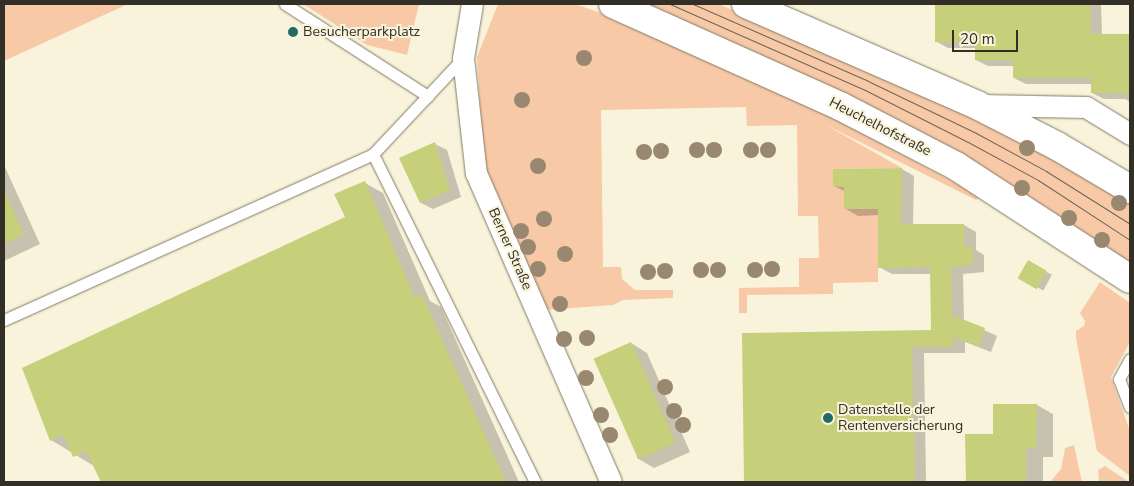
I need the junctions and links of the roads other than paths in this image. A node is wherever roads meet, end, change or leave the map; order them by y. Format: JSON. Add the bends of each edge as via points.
{"nodes":[{"id":1,"x":285,"y":4,"type":"edge"},
{"id":2,"x":472,"y":4,"type":"edge"},
{"id":3,"x":614,"y":4,"type":"edge"},
{"id":4,"x":746,"y":4,"type":"edge"},
{"id":5,"x":463,"y":58,"type":"junction"},
{"id":6,"x":428,"y":96,"type":"junction"},
{"id":7,"x":977,"y":105,"type":"junction"},
{"id":8,"x":1130,"y":134,"type":"edge"},
{"id":9,"x":373,"y":154,"type":"junction"},
{"id":10,"x":1130,"y":189,"type":"edge"},
{"id":11,"x":1130,"y":279,"type":"edge"},
{"id":12,"x":4,"y":320,"type":"edge"},
{"id":13,"x":1130,"y":359,"type":"edge"},
{"id":14,"x":1130,"y":407,"type":"edge"},
{"id":15,"x":535,"y":482,"type":"edge"},
{"id":16,"x":611,"y":482,"type":"edge"}],
"edges":[{"from":1,"to":6,"type":"lane"},
{"from":2,"to":5,"type":"street","name":"Berner Straße"},
{"from":3,"to":11,"type":"main road","name":"Heuchelhofstraße","via":[[840,106],[956,166]]},
{"from":4,"to":7,"type":"main road"},
{"from":5,"to":6,"type":"lane"},
{"from":5,"to":16,"type":"street","name":"Berner Straße","via":[[476,173]]},
{"from":6,"to":9,"type":"lane"},
{"from":7,"to":8,"type":"street","via":[[1086,107]]},
{"from":7,"to":10,"type":"main road","via":[[1057,146]]},
{"from":9,"to":12,"type":"lane"},
{"from":9,"to":15,"type":"lane"},
{"from":13,"to":14,"type":"lane","via":[[1119,379]]}]}
